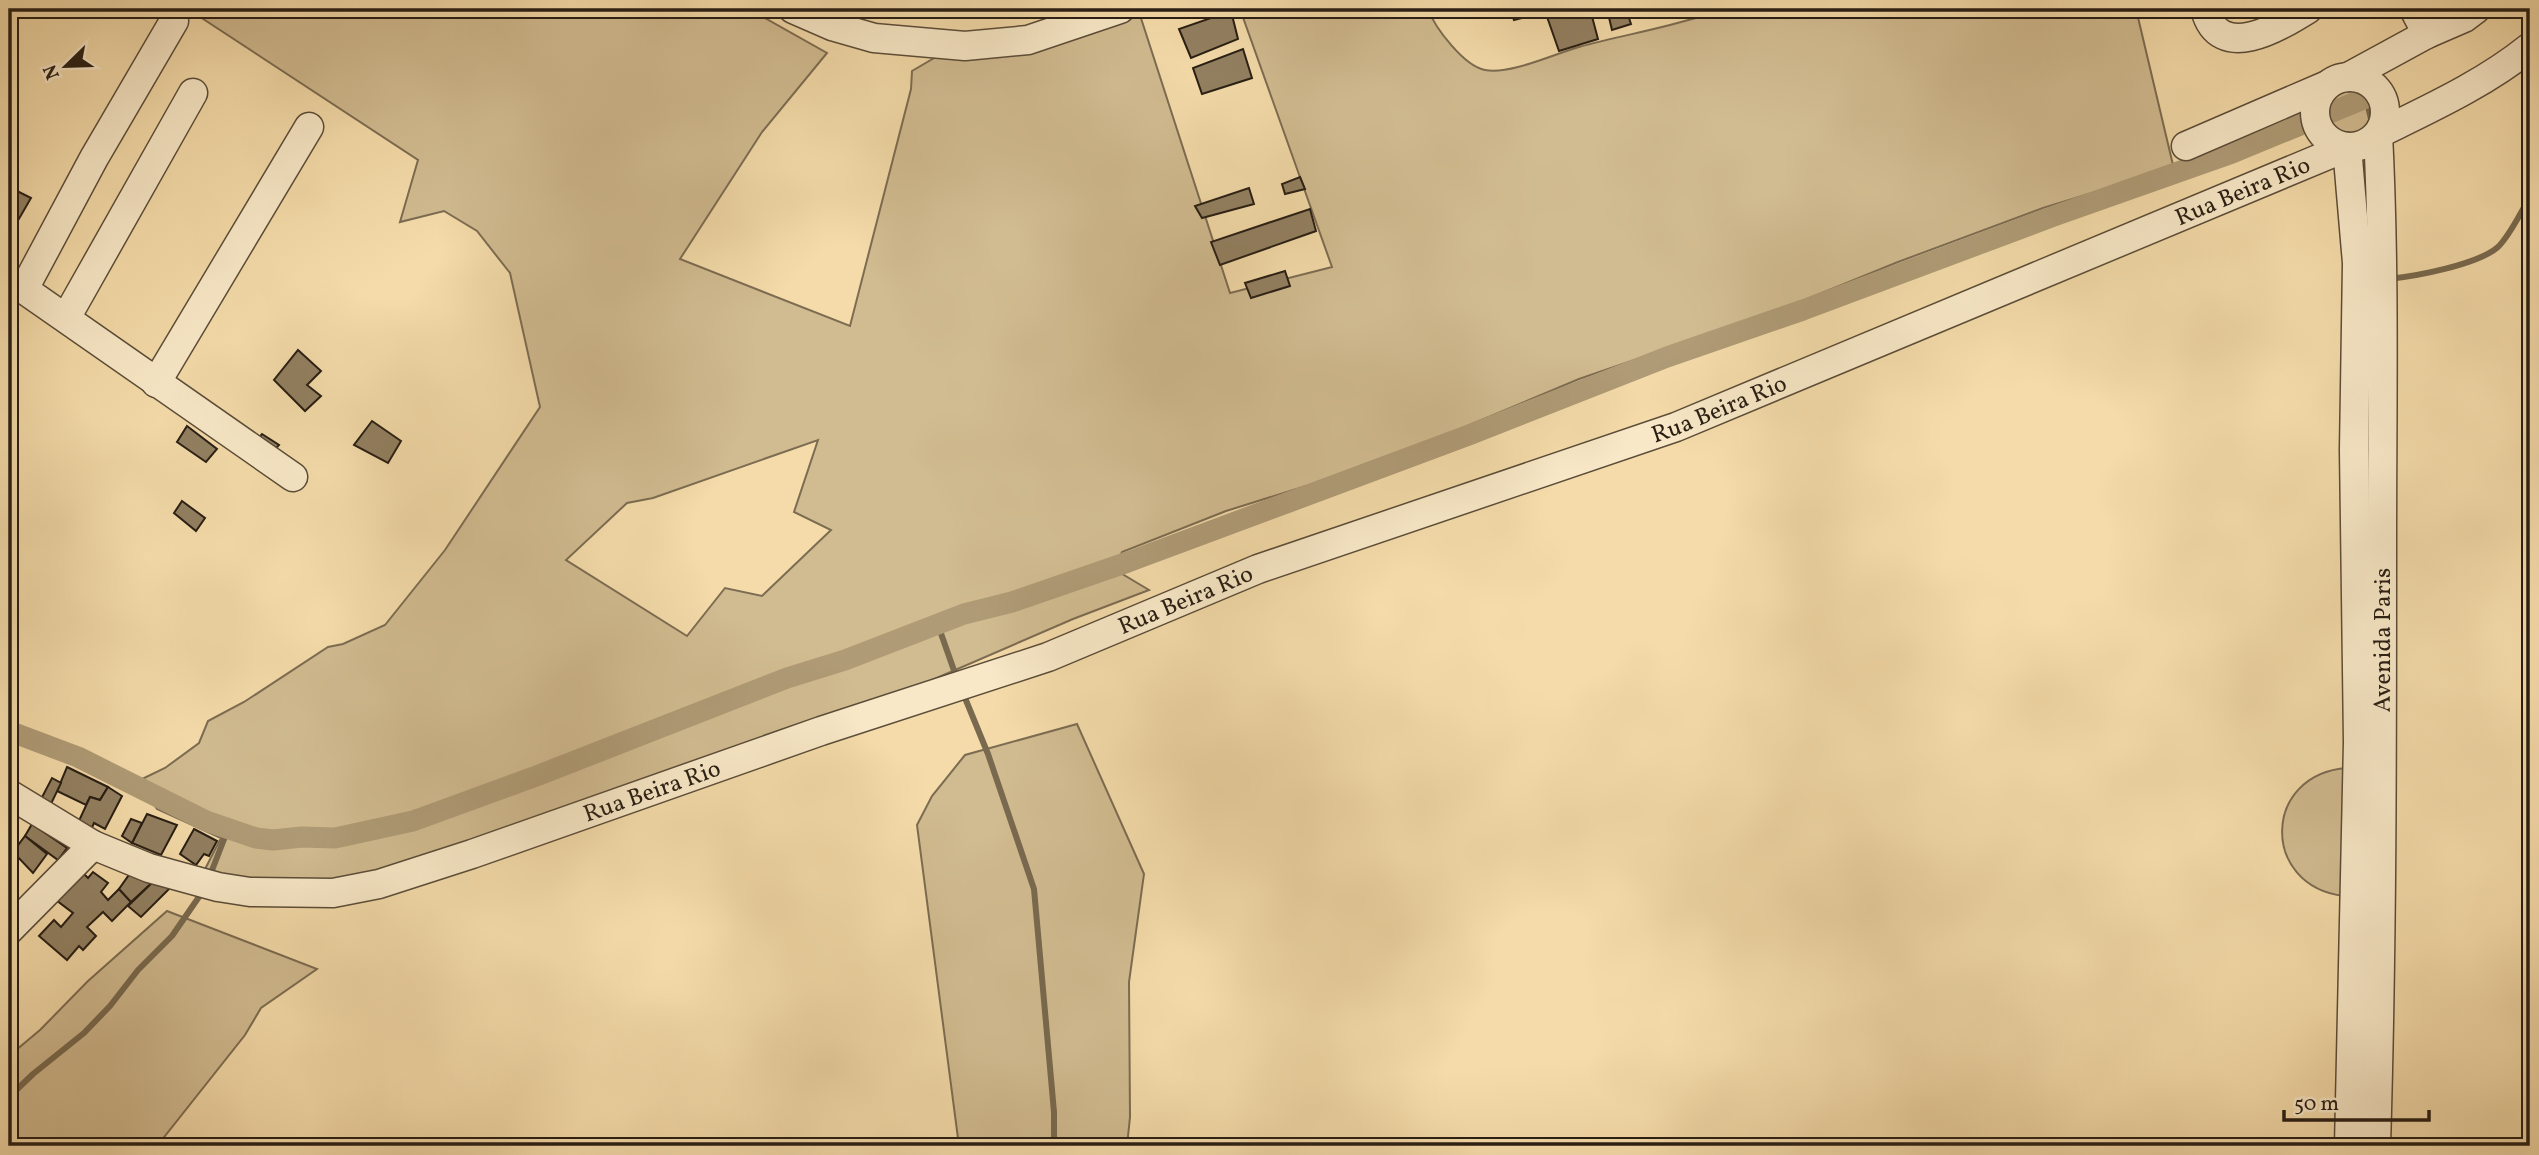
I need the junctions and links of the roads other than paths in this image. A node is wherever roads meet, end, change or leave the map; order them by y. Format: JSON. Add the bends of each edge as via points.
{"nodes":[{"id":1,"x":793,"y":9,"type":"edge"},
{"id":2,"x":1120,"y":9,"type":"edge"},
{"id":3,"x":2205,"y":9,"type":"edge"},
{"id":4,"x":2308,"y":9,"type":"edge"},
{"id":5,"x":2414,"y":9,"type":"edge"},
{"id":6,"x":2476,"y":9,"type":"edge"},
{"id":7,"x":174,"y":21,"type":"dead end"},
{"id":8,"x":2427,"y":34,"type":"junction"},
{"id":9,"x":2530,"y":47,"type":"edge"},
{"id":10,"x":2337,"y":81,"type":"junction"},
{"id":11,"x":193,"y":93,"type":"dead end"},
{"id":12,"x":309,"y":127,"type":"dead end"},
{"id":13,"x":2378,"y":134,"type":"junction"},
{"id":14,"x":2186,"y":146,"type":"dead end"},
{"id":15,"x":2347,"y":147,"type":"junction"},
{"id":16,"x":16,"y":284,"type":"edge"},
{"id":17,"x":66,"y":318,"type":"junction"},
{"id":18,"x":156,"y":383,"type":"junction"},
{"id":19,"x":293,"y":477,"type":"dead end"},
{"id":20,"x":9,"y":794,"type":"edge"},
{"id":21,"x":93,"y":845,"type":"junction"},
{"id":22,"x":9,"y":930,"type":"edge"},
{"id":23,"x":2349,"y":1146,"type":"edge"},
{"id":24,"x":2376,"y":1146,"type":"edge"}],
"edges":[{"from":1,"to":2,"type":"street","via":[[874,38],[965,47],[1028,40]]},
{"from":3,"to":4,"type":"street","via":[[2218,31],[2234,38],[2252,38]]},
{"from":5,"to":8,"type":"street"},
{"from":6,"to":8,"type":"street"},
{"from":7,"to":16,"type":"street"},
{"from":8,"to":10,"type":"street"},
{"from":9,"to":13,"type":"street","via":[[2463,91]]},
{"from":10,"to":13,"type":"street","via":[[2367,81],[2381,96],[2385,115]]},
{"from":10,"to":14,"type":"street"},
{"from":10,"to":15,"type":"street","via":[[2315,104],[2316,124],[2329,140]]},
{"from":11,"to":17,"type":"street"},
{"from":12,"to":18,"type":"street"},
{"from":13,"to":15,"type":"street","via":[[2364,144]]},
{"from":13,"to":24,"type":"street","name":"Avenida Paris","via":[[2382,601]]},
{"from":15,"to":21,"type":"street","name":"Rua Beira Rio","via":[[1676,427],[1258,569],[1048,657],[379,884],[333,892],[250,891],[149,868]]},
{"from":15,"to":23,"type":"street","name":"Avenida Paris","via":[[2357,263],[2358,742]]},
{"from":16,"to":17,"type":"street"},
{"from":17,"to":18,"type":"street"},
{"from":18,"to":19,"type":"street"},
{"from":20,"to":21,"type":"street","name":"Rua Beira Rio"},
{"from":21,"to":22,"type":"street"}]}
